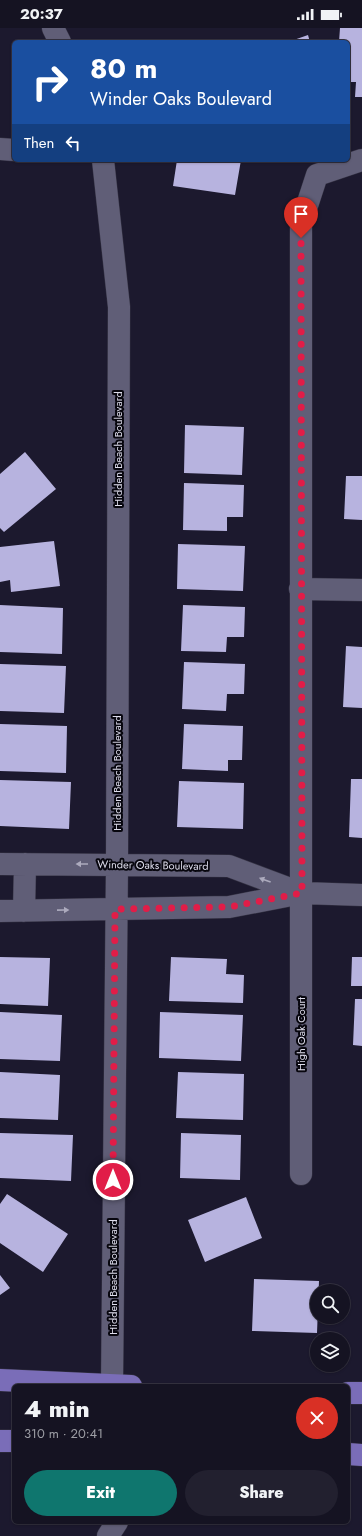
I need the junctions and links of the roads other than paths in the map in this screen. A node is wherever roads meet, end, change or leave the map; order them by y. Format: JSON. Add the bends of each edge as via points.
{"nodes":[{"id":1,"x":53,"y":28,"type":"edge"},
{"id":2,"x":59,"y":40,"type":"edge"},
{"id":3,"x":0,"y":149,"type":"edge"},
{"id":4,"x":12,"y":150,"type":"edge"},
{"id":5,"x":362,"y":160,"type":"edge"},
{"id":6,"x":103,"y":162,"type":"edge"},
{"id":7,"x":300,"y":589,"type":"junction"},
{"id":8,"x":362,"y":590,"type":"edge"},
{"id":9,"x":0,"y":864,"type":"edge"},
{"id":10,"x":24,"y":864,"type":"junction"},
{"id":11,"x":117,"y":864,"type":"junction"},
{"id":12,"x":302,"y":893,"type":"junction"},
{"id":13,"x":362,"y":895,"type":"edge"},
{"id":14,"x":115,"y":909,"type":"junction"},
{"id":15,"x":0,"y":911,"type":"edge"},
{"id":16,"x":24,"y":911,"type":"junction"},
{"id":17,"x":301,"y":1174,"type":"dead end"},
{"id":18,"x":0,"y":1380,"type":"edge"},
{"id":19,"x":79,"y":1384,"type":"edge"},
{"id":20,"x":118,"y":1384,"type":"edge"},
{"id":21,"x":350,"y":1392,"type":"edge"},
{"id":22,"x":362,"y":1393,"type":"edge"},
{"id":23,"x":0,"y":1441,"type":"edge"},
{"id":24,"x":12,"y":1441,"type":"edge"},
{"id":25,"x":350,"y":1454,"type":"edge"},
{"id":26,"x":362,"y":1454,"type":"edge"},
{"id":27,"x":99,"y":1524,"type":"edge"},
{"id":28,"x":116,"y":1524,"type":"edge"},
{"id":29,"x":108,"y":1536,"type":"edge"}],
"edges":[{"from":1,"to":2,"type":"street"},
{"from":3,"to":4,"type":"street"},
{"from":5,"to":7,"type":"street","name":"High Oak Court","via":[[317,175],[301,224]]},
{"from":6,"to":11,"type":"street","name":"Hidden Beach Boulevard","via":[[119,306]]},
{"from":7,"to":8,"type":"street"},
{"from":7,"to":12,"type":"street","name":"High Oak Court"},
{"from":9,"to":10,"type":"street","name":"Winder Oaks Boulevard"},
{"from":11,"to":10,"type":"street","name":"Winder Oaks Boulevard","one_way":true},
{"from":10,"to":16,"type":"street"},
{"from":12,"to":11,"type":"street","name":"Winder Oaks Boulevard","one_way":true,"via":[[229,866]]},
{"from":11,"to":14,"type":"street","name":"Hidden Beach Boulevard"},
{"from":12,"to":13,"type":"street","name":"Winder Oaks Boulevard"},
{"from":12,"to":14,"type":"street","name":"Winder Oaks Boulevard","via":[[229,907]]},
{"from":12,"to":17,"type":"street","name":"High Oak Court"},
{"from":16,"to":14,"type":"street","name":"Winder Oaks Boulevard","one_way":true},
{"from":14,"to":20,"type":"street","name":"Hidden Beach Boulevard"},
{"from":15,"to":16,"type":"street","name":"Winder Oaks Boulevard"},
{"from":18,"to":19,"type":"main road"},
{"from":21,"to":22,"type":"main road"},
{"from":23,"to":24,"type":"main road"},
{"from":25,"to":26,"type":"main road"},
{"from":27,"to":29,"type":"street"},
{"from":28,"to":29,"type":"street"}]}
